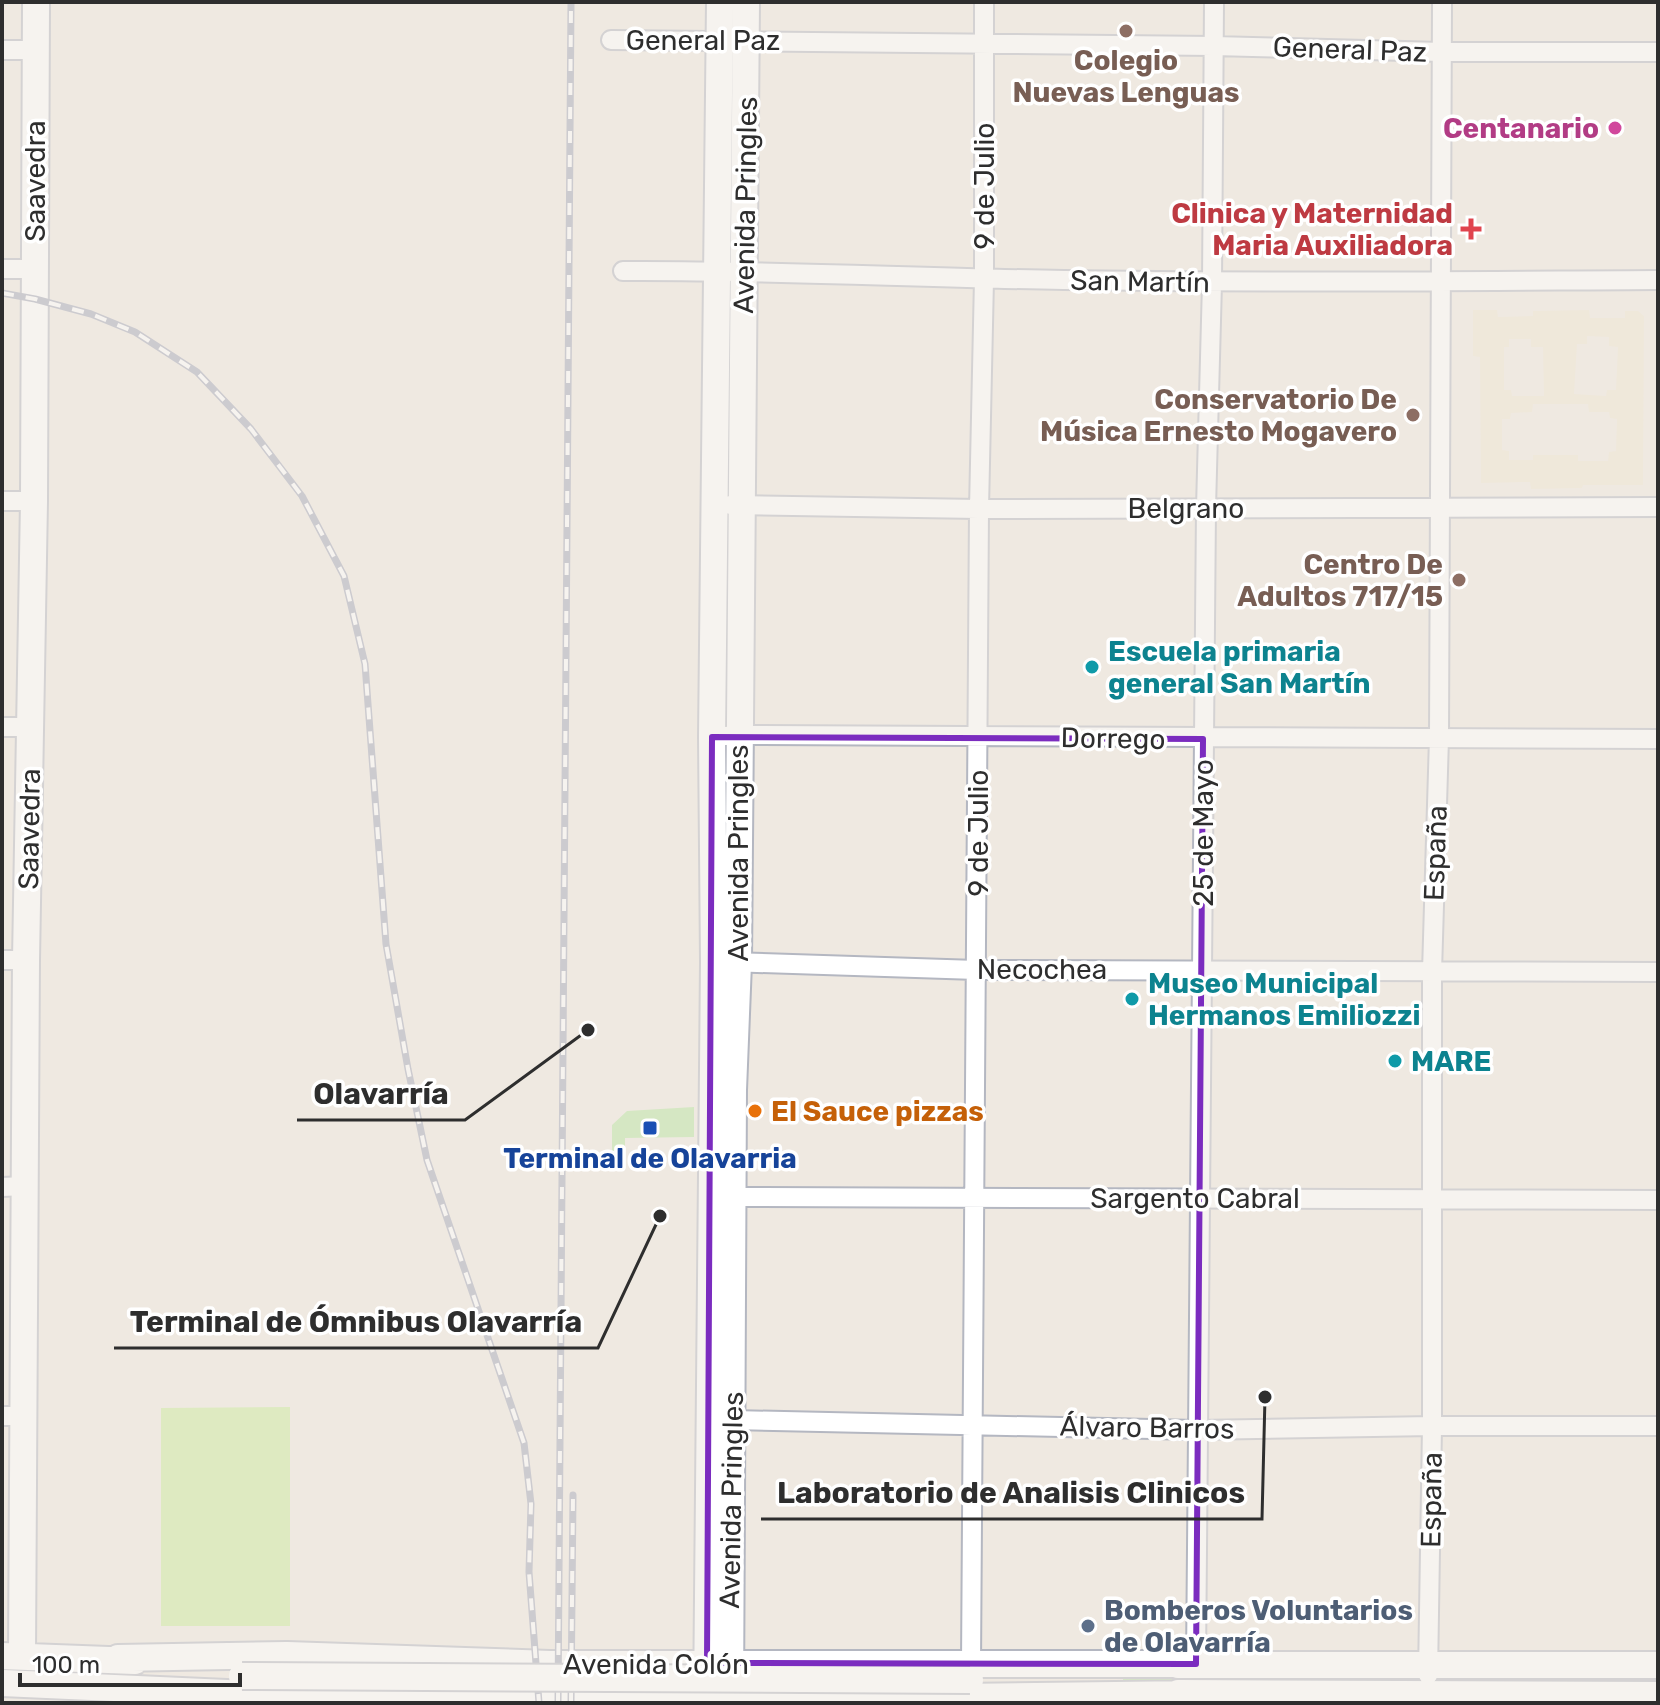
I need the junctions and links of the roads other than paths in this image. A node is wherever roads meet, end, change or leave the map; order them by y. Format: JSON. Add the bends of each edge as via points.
{"nodes":[{"id":1,"x":36,"y":2,"type":"edge"},
{"id":2,"x":720,"y":2,"type":"edge"},
{"id":3,"x":746,"y":2,"type":"edge"},
{"id":4,"x":984,"y":2,"type":"edge"},
{"id":5,"x":1214,"y":2,"type":"edge"},
{"id":6,"x":1442,"y":2,"type":"edge"},
{"id":7,"x":611,"y":40,"type":"dead end"},
{"id":8,"x":746,"y":40,"type":"junction"},
{"id":9,"x":719,"y":41,"type":"junction"},
{"id":10,"x":984,"y":45,"type":"junction"},
{"id":11,"x":1214,"y":46,"type":"junction"},
{"id":12,"x":2,"y":50,"type":"edge"},
{"id":13,"x":35,"y":50,"type":"junction"},
{"id":14,"x":1443,"y":52,"type":"junction"},
{"id":15,"x":1658,"y":52,"type":"edge"},
{"id":16,"x":2,"y":269,"type":"edge"},
{"id":17,"x":36,"y":269,"type":"junction"},
{"id":18,"x":718,"y":270,"type":"junction"},
{"id":19,"x":745,"y":270,"type":"junction"},
{"id":20,"x":623,"y":271,"type":"dead end"},
{"id":21,"x":984,"y":279,"type":"junction"},
{"id":22,"x":1658,"y":280,"type":"edge"},
{"id":23,"x":1441,"y":281,"type":"junction"},
{"id":24,"x":1212,"y":283,"type":"junction"},
{"id":25,"x":2,"y":501,"type":"edge"},
{"id":26,"x":34,"y":501,"type":"junction"},
{"id":27,"x":715,"y":505,"type":"junction"},
{"id":28,"x":741,"y":505,"type":"junction"},
{"id":29,"x":1441,"y":507,"type":"junction"},
{"id":30,"x":1658,"y":507,"type":"edge"},
{"id":31,"x":1206,"y":508,"type":"junction"},
{"id":32,"x":979,"y":509,"type":"junction"},
{"id":33,"x":2,"y":727,"type":"edge"},
{"id":34,"x":31,"y":727,"type":"junction"},
{"id":35,"x":739,"y":735,"type":"junction"},
{"id":36,"x":979,"y":736,"type":"junction"},
{"id":37,"x":712,"y":737,"type":"junction"},
{"id":38,"x":1439,"y":738,"type":"junction"},
{"id":39,"x":1203,"y":739,"type":"junction"},
{"id":40,"x":1658,"y":739,"type":"edge"},
{"id":41,"x":14,"y":960,"type":"edge"},
{"id":42,"x":726,"y":962,"type":"junction"},
{"id":43,"x":1202,"y":969,"type":"junction"},
{"id":44,"x":977,"y":970,"type":"junction"},
{"id":45,"x":1432,"y":972,"type":"junction"},
{"id":46,"x":1658,"y":972,"type":"edge"},
{"id":47,"x":14,"y":1186,"type":"edge"},
{"id":48,"x":733,"y":1197,"type":"junction"},
{"id":49,"x":972,"y":1197,"type":"junction"},
{"id":50,"x":1199,"y":1197,"type":"junction"},
{"id":51,"x":1430,"y":1200,"type":"junction"},
{"id":52,"x":1658,"y":1200,"type":"edge"},
{"id":53,"x":13,"y":1416,"type":"edge"},
{"id":54,"x":733,"y":1420,"type":"junction"},
{"id":55,"x":974,"y":1424,"type":"junction"},
{"id":56,"x":1432,"y":1426,"type":"junction"},
{"id":57,"x":1658,"y":1426,"type":"edge"},
{"id":58,"x":1197,"y":1430,"type":"junction"},
{"id":59,"x":12,"y":1656,"type":"edge"},
{"id":60,"x":118,"y":1658,"type":"junction"},
{"id":61,"x":718,"y":1663,"type":"junction"},
{"id":62,"x":1196,"y":1664,"type":"junction"},
{"id":63,"x":1429,"y":1664,"type":"junction"},
{"id":64,"x":1658,"y":1665,"type":"edge"},
{"id":65,"x":971,"y":1686,"type":"edge"},
{"id":66,"x":12,"y":1690,"type":"edge"},
{"id":67,"x":246,"y":1691,"type":"edge"},
{"id":68,"x":1658,"y":1695,"type":"edge"},
{"id":69,"x":1195,"y":1699,"type":"edge"},
{"id":70,"x":1427,"y":1699,"type":"edge"},
{"id":71,"x":476,"y":1700,"type":"edge"},
{"id":72,"x":719,"y":1701,"type":"edge"}],
"edges":[{"from":1,"to":13,"type":"main road","name":"Saavedra"},
{"from":2,"to":9,"type":"main road","name":"Avenida Pringles"},
{"from":3,"to":8,"type":"main road","name":"Avenida Pringles"},
{"from":4,"to":10,"type":"street","name":"9 de Julio"},
{"from":5,"to":11,"type":"street","name":"25 de Mayo"},
{"from":6,"to":14,"type":"street","name":"España"},
{"from":7,"to":9,"type":"street","name":"General Paz"},
{"from":8,"to":9,"type":"street","name":"General Paz"},
{"from":8,"to":10,"type":"street","name":"General Paz"},
{"from":8,"to":19,"type":"main road","name":"Avenida Pringles"},
{"from":9,"to":18,"type":"main road","name":"Avenida Pringles"},
{"from":10,"to":11,"type":"street","name":"General Paz"},
{"from":10,"to":21,"type":"street","name":"9 de Julio"},
{"from":11,"to":14,"type":"street","name":"General Paz"},
{"from":11,"to":24,"type":"street","name":"25 de Mayo"},
{"from":12,"to":13,"type":"street"},
{"from":13,"to":17,"type":"main road","name":"Saavedra"},
{"from":14,"to":15,"type":"street","name":"General Paz"},
{"from":14,"to":23,"type":"street","name":"España"},
{"from":16,"to":17,"type":"street"},
{"from":17,"to":26,"type":"main road","name":"Saavedra"},
{"from":18,"to":19,"type":"street","name":"San Martín"},
{"from":18,"to":20,"type":"street","name":"San Martín"},
{"from":18,"to":27,"type":"main road","name":"Avenida Pringles"},
{"from":19,"to":21,"type":"street","name":"San Martín"},
{"from":19,"to":28,"type":"main road","name":"Avenida Pringles"},
{"from":21,"to":24,"type":"street","name":"San Martín"},
{"from":21,"to":32,"type":"street","name":"9 de Julio"},
{"from":22,"to":23,"type":"street","name":"San Martín"},
{"from":23,"to":24,"type":"street","name":"San Martín"},
{"from":23,"to":29,"type":"street","name":"España"},
{"from":24,"to":31,"type":"street","name":"25 de Mayo"},
{"from":25,"to":26,"type":"street"},
{"from":26,"to":34,"type":"main road","name":"Saavedra"},
{"from":27,"to":28,"type":"street","name":"Belgrano"},
{"from":27,"to":37,"type":"main road","name":"Avenida Pringles"},
{"from":28,"to":32,"type":"street","name":"Belgrano"},
{"from":28,"to":35,"type":"main road","name":"Avenida Pringles"},
{"from":29,"to":30,"type":"street","name":"Belgrano"},
{"from":29,"to":31,"type":"street","name":"Belgrano"},
{"from":29,"to":38,"type":"street","name":"España"},
{"from":31,"to":32,"type":"street","name":"Belgrano"},
{"from":31,"to":39,"type":"street","name":"25 de Mayo"},
{"from":32,"to":36,"type":"street","name":"9 de Julio"},
{"from":33,"to":34,"type":"street"},
{"from":34,"to":41,"type":"main road","name":"Saavedra"},
{"from":35,"to":36,"type":"street","name":"Dorrego"},
{"from":35,"to":37,"type":"street","name":"Dorrego"},
{"from":35,"to":42,"type":"main road","name":"Avenida Pringles"},
{"from":36,"to":39,"type":"street","name":"Dorrego"},
{"from":36,"to":44,"type":"street","name":"9 de Julio"},
{"from":37,"to":42,"type":"main road","name":"Avenida Pringles"},
{"from":38,"to":39,"type":"street","name":"Dorrego"},
{"from":38,"to":40,"type":"street","name":"Dorrego"},
{"from":38,"to":45,"type":"street","name":"España"},
{"from":39,"to":43,"type":"street","name":"25 de Mayo"},
{"from":41,"to":47,"type":"main road","name":"Saavedra"},
{"from":42,"to":44,"type":"street","name":"Necochea"},
{"from":42,"to":48,"type":"main road","name":"Avenida Pringles"},
{"from":42,"to":61,"type":"main road","name":"Avenida Pringles"},
{"from":43,"to":44,"type":"street","name":"Necochea"},
{"from":43,"to":45,"type":"street","name":"Necochea"},
{"from":43,"to":50,"type":"street","name":"25 de Mayo"},
{"from":44,"to":49,"type":"street","name":"9 de Julio"},
{"from":45,"to":46,"type":"street","name":"Necochea"},
{"from":45,"to":51,"type":"street","name":"España"},
{"from":47,"to":53,"type":"main road","name":"Saavedra"},
{"from":48,"to":49,"type":"street","name":"Sargento Cabral"},
{"from":48,"to":54,"type":"main road","name":"Avenida Pringles"},
{"from":49,"to":50,"type":"street","name":"Sargento Cabral"},
{"from":49,"to":55,"type":"street","name":"9 de Julio"},
{"from":50,"to":51,"type":"street","name":"Sargento Cabral"},
{"from":50,"to":58,"type":"street","name":"25 de Mayo"},
{"from":51,"to":52,"type":"street","name":"Sargento Cabral"},
{"from":51,"to":56,"type":"street","name":"España"},
{"from":53,"to":59,"type":"main road","name":"Saavedra"},
{"from":54,"to":55,"type":"street","name":"Álvaro Barros"},
{"from":54,"to":61,"type":"main road","name":"Avenida Pringles"},
{"from":55,"to":58,"type":"street","name":"Álvaro Barros"},
{"from":55,"to":65,"type":"street","name":"9 de Julio"},
{"from":56,"to":57,"type":"street","name":"Álvaro Barros"},
{"from":56,"to":58,"type":"street","name":"Álvaro Barros"},
{"from":56,"to":63,"type":"street","name":"España"},
{"from":58,"to":62,"type":"street","name":"25 de Mayo"},
{"from":59,"to":60,"type":"main road","name":"Avenida Colón"},
{"from":60,"to":61,"type":"main road","name":"Avenida Colón","via":[[287,1655],[534,1664]]},
{"from":60,"to":67,"type":"main road","name":"Avenida Colón"},
{"from":61,"to":65,"type":"main road","name":"Avenida Colón"},
{"from":61,"to":72,"type":"main road","name":"Avenida Pringles"},
{"from":62,"to":63,"type":"main road","name":"Avenida Colón"},
{"from":62,"to":65,"type":"main road","name":"Avenida Colón"},
{"from":63,"to":64,"type":"main road","name":"Avenida Colón"},
{"from":63,"to":70,"type":"street","name":"España"},
{"from":65,"to":67,"type":"main road","name":"Avenida Colón","bridge":true},
{"from":65,"to":69,"type":"main road","name":"Avenida Colón"},
{"from":65,"to":72,"type":"main road","name":"Avenida Colón"},
{"from":66,"to":67,"type":"main road","name":"Avenida Colón","via":[[91,1686]]},
{"from":67,"to":71,"type":"main road","name":"Avenida Colón"},
{"from":68,"to":70,"type":"main road","name":"Avenida Colón"},
{"from":69,"to":70,"type":"main road","name":"Avenida Colón"},
{"from":71,"to":72,"type":"main road","name":"Avenida Colón"}]}
